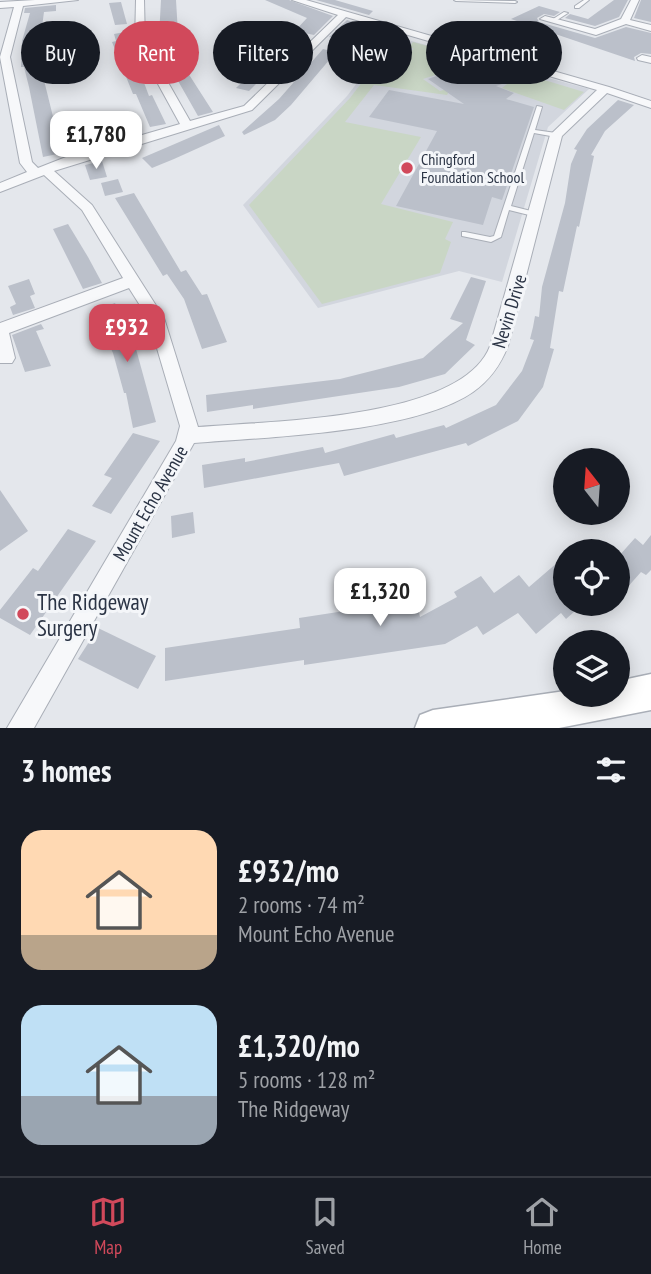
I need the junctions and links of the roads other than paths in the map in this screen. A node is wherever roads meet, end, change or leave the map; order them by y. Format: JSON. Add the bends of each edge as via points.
{"nodes":[{"id":1,"x":74,"y":0,"type":"edge"},
{"id":2,"x":140,"y":0,"type":"edge"},
{"id":3,"x":296,"y":0,"type":"edge"},
{"id":4,"x":456,"y":0,"type":"edge"},
{"id":5,"x":587,"y":0,"type":"edge"},
{"id":6,"x":635,"y":0,"type":"edge"},
{"id":7,"x":515,"y":2,"type":"edge"},
{"id":8,"x":19,"y":4,"type":"junction"},
{"id":9,"x":0,"y":5,"type":"edge"},
{"id":10,"x":577,"y":7,"type":"dead end"},
{"id":11,"x":566,"y":13,"type":"dead end"},
{"id":12,"x":343,"y":15,"type":"junction"},
{"id":13,"x":548,"y":20,"type":"joint"},
{"id":14,"x":625,"y":21,"type":"junction"},
{"id":15,"x":651,"y":28,"type":"edge"},
{"id":16,"x":596,"y":32,"type":"junction"},
{"id":17,"x":594,"y":44,"type":"dead end"},
{"id":18,"x":605,"y":89,"type":"junction"},
{"id":19,"x":651,"y":105,"type":"edge"},
{"id":20,"x":539,"y":107,"type":"dead end"},
{"id":21,"x":187,"y":127,"type":"junction"},
{"id":22,"x":533,"y":131,"type":"junction"},
{"id":23,"x":556,"y":135,"type":"junction"},
{"id":24,"x":40,"y":171,"type":"junction"},
{"id":25,"x":4,"y":195,"type":"edge"},
{"id":26,"x":507,"y":207,"type":"junction"},
{"id":27,"x":537,"y":215,"type":"junction"},
{"id":28,"x":465,"y":234,"type":"dead end"},
{"id":29,"x":134,"y":280,"type":"junction"},
{"id":30,"x":0,"y":329,"type":"edge"},
{"id":31,"x":6,"y":358,"type":"dead end"},
{"id":32,"x":187,"y":436,"type":"junction"},
{"id":33,"x":651,"y":691,"type":"edge"},
{"id":34,"x":20,"y":728,"type":"edge"},
{"id":35,"x":433,"y":728,"type":"edge"}],
"edges":[{"from":1,"to":8,"type":"street"},
{"from":2,"to":21,"type":"street","via":[[140,42]]},
{"from":3,"to":12,"type":"street"},
{"from":4,"to":7,"type":"lane"},
{"from":5,"to":10,"type":"lane"},
{"from":6,"to":14,"type":"street"},
{"from":8,"to":9,"type":"street"},
{"from":8,"to":24,"type":"street","via":[[5,57],[26,163]]},
{"from":11,"to":13,"type":"lane"},
{"from":12,"to":18,"type":"street"},
{"from":12,"to":21,"type":"street","via":[[248,108]]},
{"from":13,"to":16,"type":"street"},
{"from":14,"to":15,"type":"street"},
{"from":14,"to":16,"type":"street"},
{"from":16,"to":17,"type":"street","via":[[600,38]]},
{"from":18,"to":19,"type":"street"},
{"from":18,"to":23,"type":"street"},
{"from":20,"to":22,"type":"lane"},
{"from":21,"to":24,"type":"street"},
{"from":22,"to":23,"type":"lane"},
{"from":22,"to":26,"type":"lane"},
{"from":23,"to":27,"type":"street","name":"Nevin Drive"},
{"from":24,"to":25,"type":"street"},
{"from":24,"to":29,"type":"street","name":"Mount Echo Avenue","via":[[87,208]]},
{"from":26,"to":27,"type":"lane"},
{"from":26,"to":28,"type":"lane","via":[[497,237],[491,240]]},
{"from":27,"to":32,"type":"street","name":"Nevin Drive","via":[[499,346],[486,371],[472,383],[437,401],[371,417]]},
{"from":29,"to":30,"type":"street"},
{"from":29,"to":32,"type":"street","name":"Mount Echo Avenue","via":[[156,318],[189,426]]},
{"from":30,"to":31,"type":"street"},
{"from":32,"to":34,"type":"street","name":"Mount Echo Avenue"},
{"from":33,"to":35,"type":"main road","via":[[573,708]]}]}
